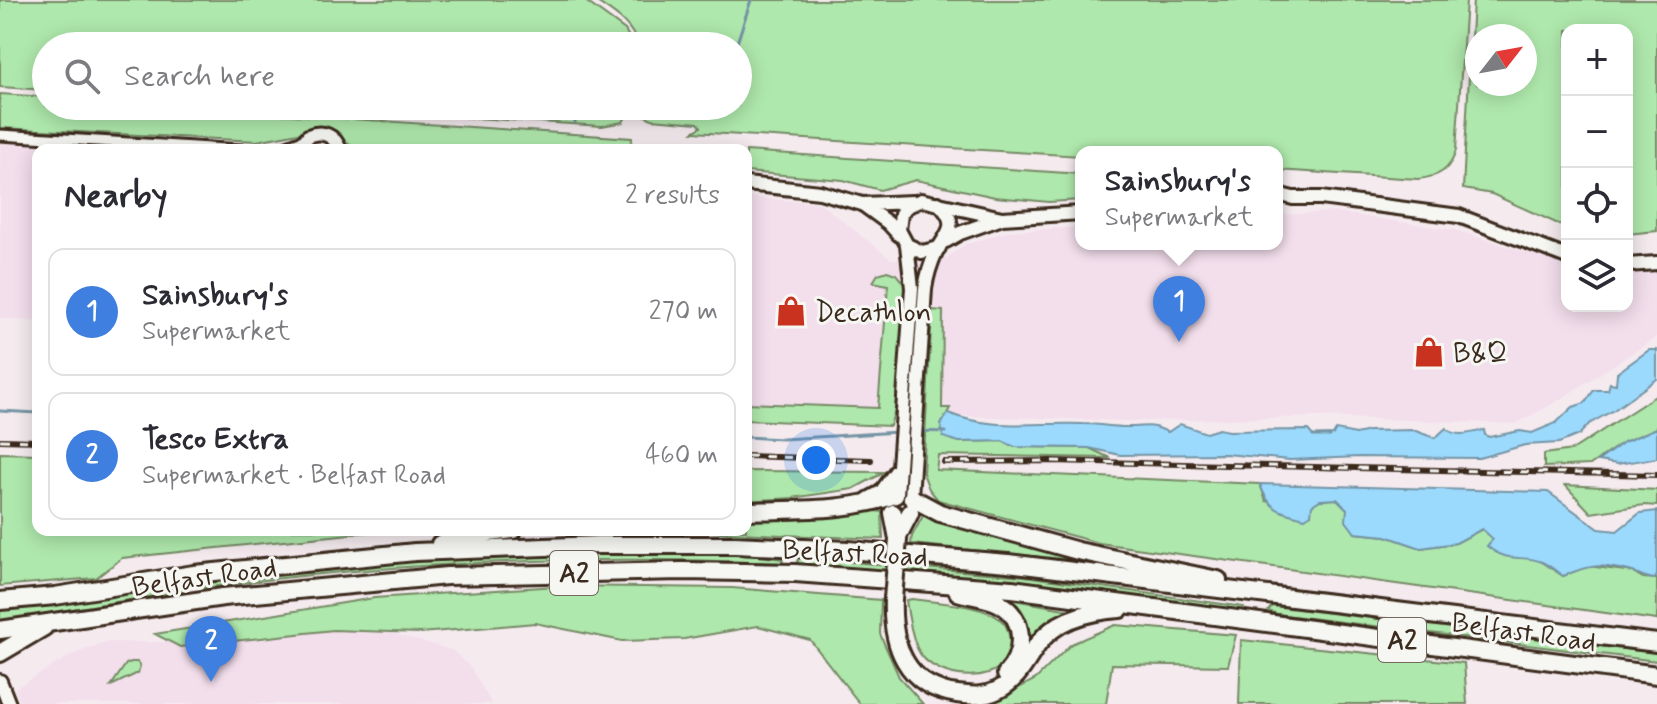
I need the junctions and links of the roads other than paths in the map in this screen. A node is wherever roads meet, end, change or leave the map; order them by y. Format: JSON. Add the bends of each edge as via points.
{"nodes":[{"id":1,"x":0,"y":135,"type":"edge"},
{"id":2,"x":145,"y":144,"type":"edge"},
{"id":3,"x":302,"y":144,"type":"edge"},
{"id":4,"x":339,"y":144,"type":"edge"},
{"id":5,"x":752,"y":185,"type":"edge"},
{"id":6,"x":1283,"y":196,"type":"edge"},
{"id":7,"x":1293,"y":198,"type":"junction"},
{"id":8,"x":913,"y":202,"type":"junction"},
{"id":9,"x":938,"y":203,"type":"junction"},
{"id":10,"x":862,"y":204,"type":"junction"},
{"id":11,"x":1283,"y":204,"type":"edge"},
{"id":12,"x":1075,"y":213,"type":"edge"},
{"id":13,"x":1002,"y":218,"type":"junction"},
{"id":14,"x":904,"y":242,"type":"junction"},
{"id":15,"x":942,"y":245,"type":"junction"},
{"id":16,"x":1561,"y":255,"type":"edge"},
{"id":17,"x":1657,"y":263,"type":"edge"},
{"id":18,"x":1633,"y":265,"type":"edge"},
{"id":19,"x":909,"y":431,"type":"junction"},
{"id":20,"x":900,"y":464,"type":"junction"},
{"id":21,"x":903,"y":502,"type":"junction"},
{"id":22,"x":845,"y":506,"type":"junction"},
{"id":23,"x":752,"y":511,"type":"edge"},
{"id":24,"x":469,"y":536,"type":"edge"},
{"id":25,"x":415,"y":552,"type":"junction"},
{"id":26,"x":927,"y":581,"type":"junction"},
{"id":27,"x":1257,"y":594,"type":"junction"},
{"id":28,"x":0,"y":601,"type":"edge"},
{"id":29,"x":1147,"y":608,"type":"junction"},
{"id":30,"x":49,"y":624,"type":"junction"},
{"id":31,"x":0,"y":630,"type":"edge"},
{"id":32,"x":1657,"y":643,"type":"edge"},
{"id":33,"x":0,"y":653,"type":"edge"},
{"id":34,"x":1657,"y":675,"type":"edge"},
{"id":35,"x":0,"y":681,"type":"edge"},
{"id":36,"x":962,"y":695,"type":"junction"},
{"id":37,"x":9,"y":704,"type":"edge"}],
"edges":[{"from":1,"to":2,"type":"street"},
{"from":3,"to":4,"type":"street","via":[[320,133]]},
{"from":5,"to":10,"type":"street","via":[[820,192]]},
{"from":6,"to":7,"type":"street"},
{"from":7,"to":11,"type":"street"},
{"from":7,"to":16,"type":"street","via":[[1459,216]]},
{"from":8,"to":9,"type":"street"},
{"from":8,"to":10,"type":"street"},
{"from":8,"to":14,"type":"street","via":[[901,214]]},
{"from":9,"to":13,"type":"street"},
{"from":9,"to":15,"type":"street","via":[[951,225]]},
{"from":10,"to":14,"type":"street"},
{"from":12,"to":13,"type":"street"},
{"from":13,"to":15,"type":"street"},
{"from":14,"to":15,"type":"street","via":[[922,252]]},
{"from":14,"to":19,"type":"street","via":[[912,288]]},
{"from":15,"to":19,"type":"street","via":[[928,269]]},
{"from":17,"to":18,"type":"street"},
{"from":19,"to":20,"type":"street"},
{"from":19,"to":21,"type":"street"},
{"from":20,"to":21,"type":"street"},
{"from":20,"to":22,"type":"street","via":[[881,492]]},
{"from":21,"to":22,"type":"highway"},
{"from":21,"to":27,"type":"highway","via":[[1078,551],[1212,578]]},
{"from":21,"to":36,"type":"highway","bridge":true,"via":[[892,621],[898,650],[920,681]]},
{"from":22,"to":23,"type":"highway"},
{"from":24,"to":25,"type":"highway"},
{"from":25,"to":27,"type":"highway","name":"Belfast Road","number":"A2","via":[[598,545],[848,550],[1008,563]]},
{"from":25,"to":28,"type":"highway","name":"Belfast Road","number":"A2","via":[[194,574]]},
{"from":26,"to":29,"type":"highway","name":"Belfast Road","number":"A2"},
{"from":26,"to":30,"type":"highway","name":"Belfast Road","number":"A2","via":[[682,571],[447,576],[223,597]]},
{"from":26,"to":36,"type":"highway","via":[[993,600],[1018,623],[1020,645],[1014,665],[1005,675]]},
{"from":27,"to":32,"type":"highway","name":"Belfast Road","number":"A2"},
{"from":29,"to":34,"type":"highway","name":"Belfast Road","number":"A2"},
{"from":29,"to":36,"type":"highway","via":[[1063,622],[1037,645],[1017,677],[981,697]]},
{"from":30,"to":31,"type":"highway","name":"Belfast Road","number":"A2"},
{"from":30,"to":33,"type":"highway"},
{"from":35,"to":37,"type":"street"}]}
